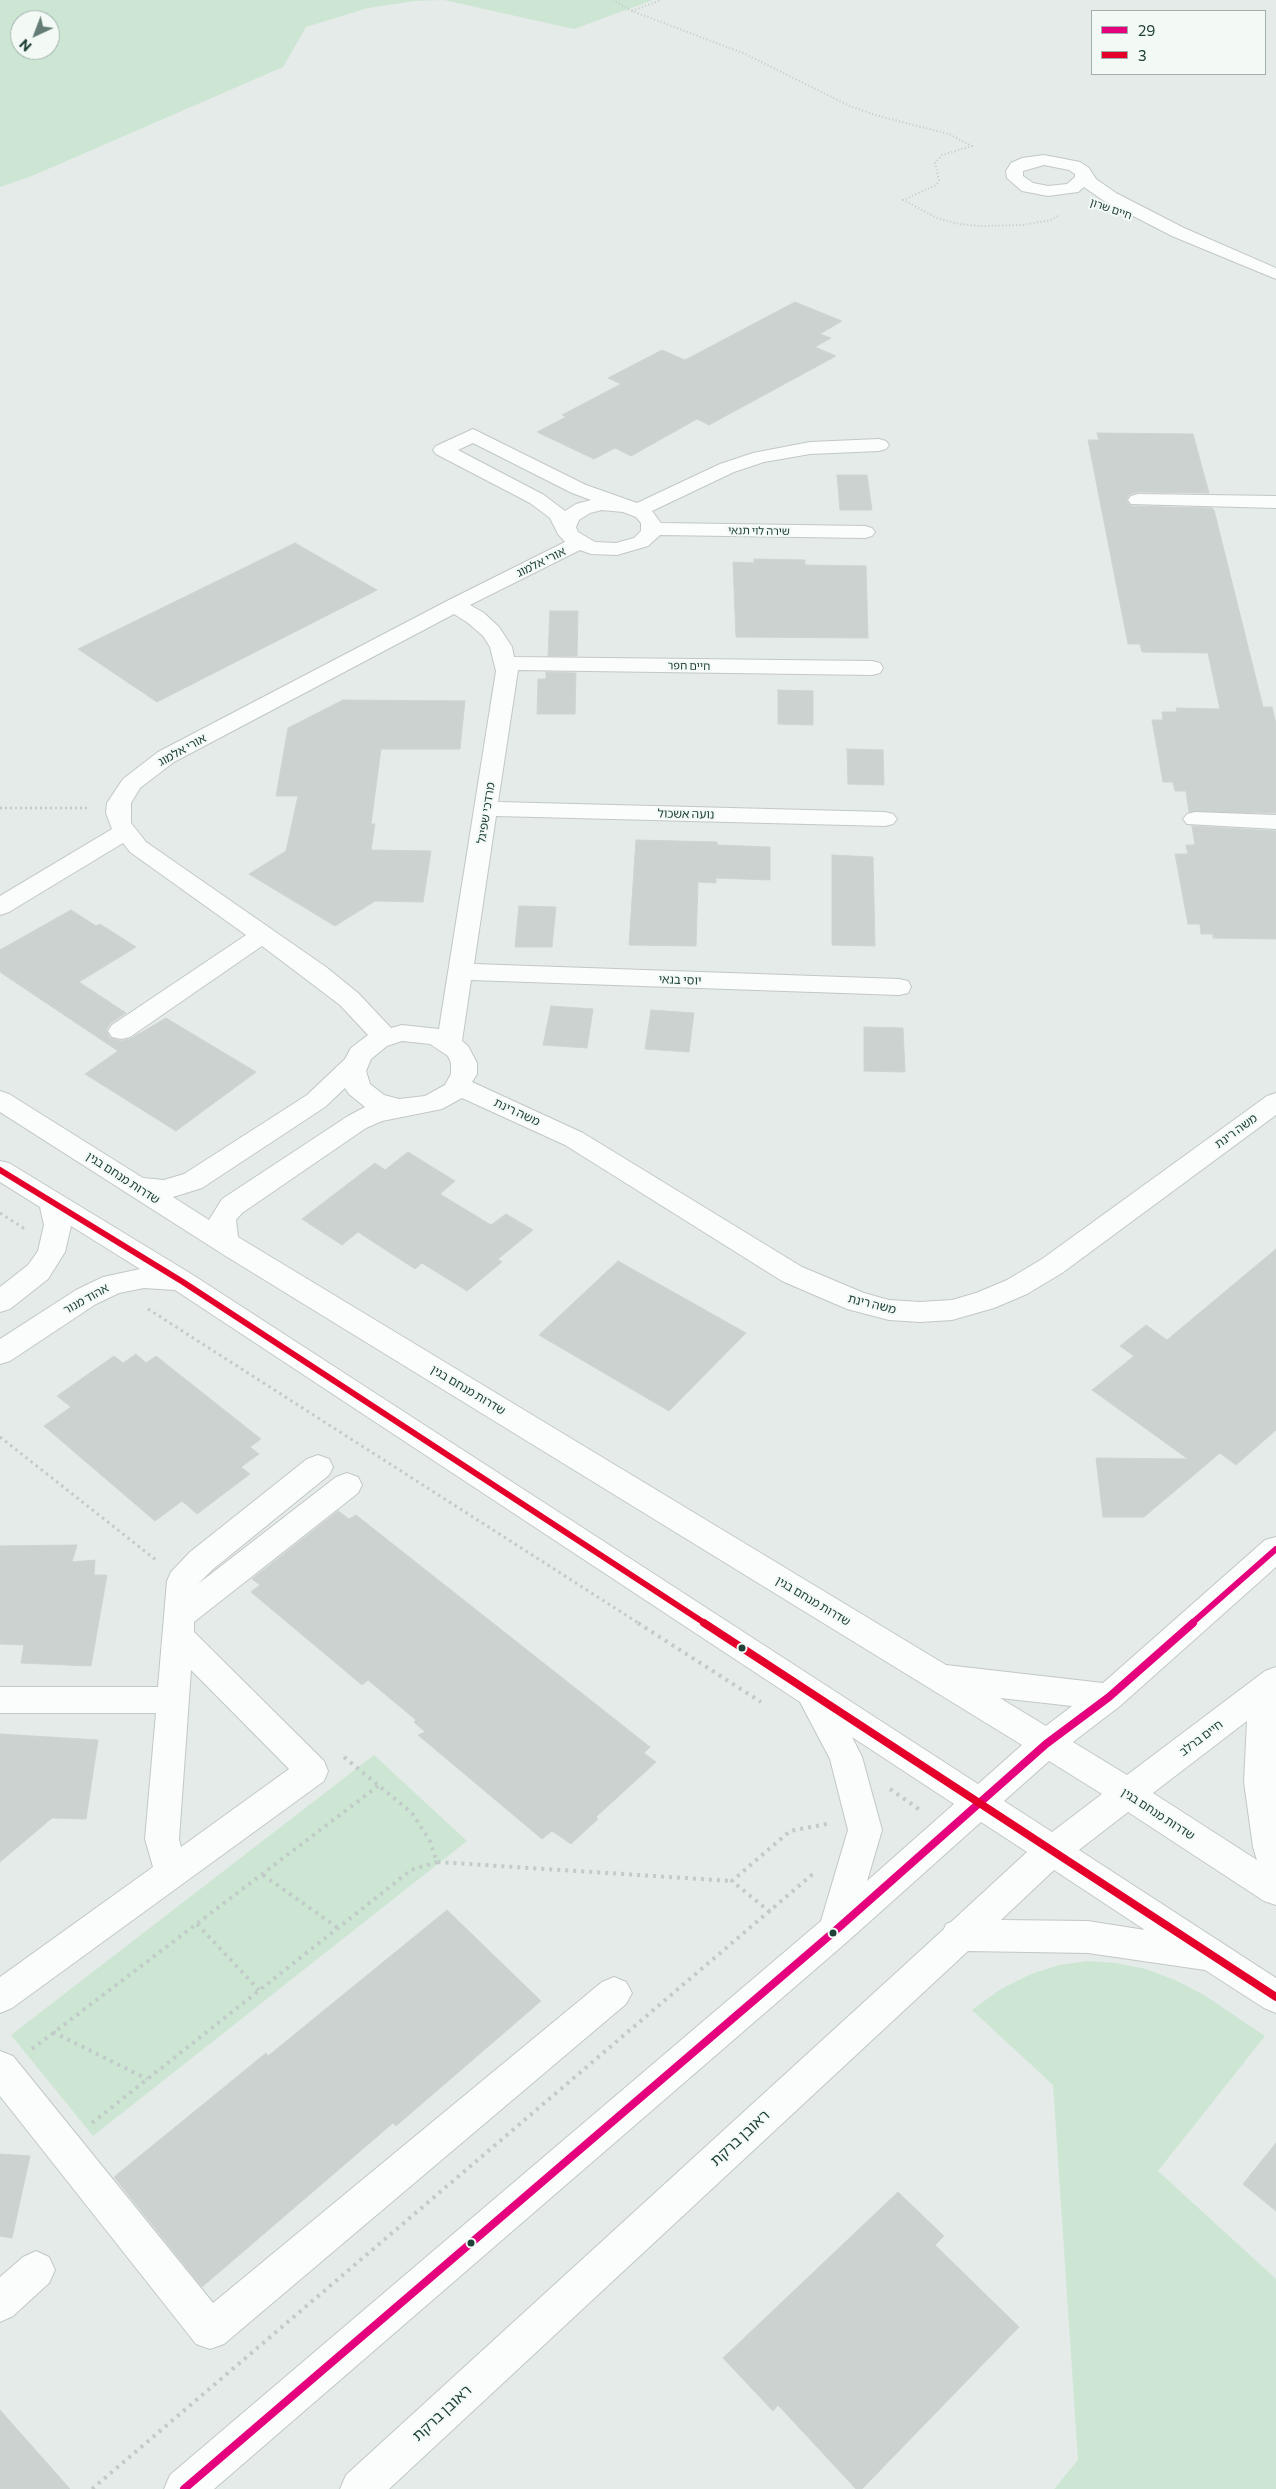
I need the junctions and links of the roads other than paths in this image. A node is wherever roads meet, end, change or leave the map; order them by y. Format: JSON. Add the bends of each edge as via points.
{"nodes":[{"id":1,"x":1084,"y":175,"type":"junction"},
{"id":2,"x":1043,"y":190,"type":"junction"},
{"id":3,"x":1178,"y":232,"type":"junction"},
{"id":4,"x":1276,"y":274,"type":"edge"},
{"id":5,"x":879,"y":445,"type":"dead end"},
{"id":6,"x":1138,"y":500,"type":"dead end"},
{"id":7,"x":1276,"y":502,"type":"edge"},
{"id":8,"x":618,"y":504,"type":"junction"},
{"id":9,"x":639,"y":510,"type":"junction"},
{"id":10,"x":652,"y":529,"type":"junction"},
{"id":11,"x":865,"y":532,"type":"dead end"},
{"id":12,"x":573,"y":535,"type":"junction"},
{"id":13,"x":454,"y":606,"type":"junction"},
{"id":14,"x":506,"y":663,"type":"junction"},
{"id":15,"x":872,"y":668,"type":"dead end"},
{"id":16,"x":486,"y":809,"type":"junction"},
{"id":17,"x":886,"y":819,"type":"dead end"},
{"id":18,"x":1195,"y":819,"type":"dead end"},
{"id":19,"x":1276,"y":822,"type":"edge"},
{"id":20,"x":124,"y":832,"type":"junction"},
{"id":21,"x":0,"y":907,"type":"edge"},
{"id":22,"x":262,"y":936,"type":"junction"},
{"id":23,"x":460,"y":972,"type":"junction"},
{"id":24,"x":899,"y":987,"type":"dead end"},
{"id":25,"x":121,"y":1031,"type":"dead end"},
{"id":26,"x":385,"y":1037,"type":"junction"},
{"id":27,"x":449,"y":1042,"type":"junction"},
{"id":28,"x":354,"y":1065,"type":"junction"},
{"id":29,"x":459,"y":1086,"type":"junction"},
{"id":30,"x":0,"y":1100,"type":"edge"},
{"id":31,"x":1276,"y":1102,"type":"edge"},
{"id":32,"x":399,"y":1108,"type":"junction"},
{"id":33,"x":0,"y":1170,"type":"edge"},
{"id":34,"x":137,"y":1187,"type":"junction"},
{"id":35,"x":52,"y":1202,"type":"junction"},
{"id":36,"x":234,"y":1248,"type":"junction"},
{"id":37,"x":183,"y":1282,"type":"junction"},
{"id":38,"x":0,"y":1302,"type":"edge"},
{"id":39,"x":0,"y":1353,"type":"edge"},
{"id":40,"x":318,"y":1467,"type":"dead end"},
{"id":41,"x":347,"y":1485,"type":"dead end"},
{"id":42,"x":1276,"y":1549,"type":"edge"},
{"id":43,"x":179,"y":1626,"type":"junction"},
{"id":44,"x":938,"y":1677,"type":"junction"},
{"id":45,"x":1270,"y":1686,"type":"edge"},
{"id":46,"x":811,"y":1694,"type":"junction"},
{"id":47,"x":1109,"y":1697,"type":"junction"},
{"id":48,"x":0,"y":1700,"type":"edge"},
{"id":49,"x":173,"y":1700,"type":"junction"},
{"id":50,"x":1046,"y":1744,"type":"junction"},
{"id":51,"x":1126,"y":1794,"type":"junction"},
{"id":52,"x":978,"y":1804,"type":"junction"},
{"id":53,"x":1052,"y":1851,"type":"junction"},
{"id":54,"x":1276,"y":1865,"type":"edge"},
{"id":55,"x":171,"y":1873,"type":"junction"},
{"id":56,"x":1276,"y":1890,"type":"edge"},
{"id":57,"x":836,"y":1930,"type":"junction"},
{"id":58,"x":958,"y":1935,"type":"junction"},
{"id":59,"x":1211,"y":1956,"type":"junction"},
{"id":60,"x":614,"y":1993,"type":"dead end"},
{"id":61,"x":0,"y":1997,"type":"edge"},
{"id":62,"x":1276,"y":1997,"type":"edge"},
{"id":63,"x":1,"y":2070,"type":"edge"},
{"id":64,"x":36,"y":2270,"type":"dead end"},
{"id":65,"x":0,"y":2303,"type":"edge"},
{"id":66,"x":184,"y":2489,"type":"edge"},
{"id":67,"x":360,"y":2489,"type":"edge"}],
"edges":[{"from":1,"to":2,"type":"street","via":[[1081,183],[1072,188]]},
{"from":1,"to":2,"type":"street","name":"חיים שרון","via":[[1074,166],[1049,160],[1017,166],[1014,176],[1020,183]]},
{"from":1,"to":3,"type":"street","name":"חיים שרון","via":[[1110,196]]},
{"from":2,"to":3,"type":"street","name":"חיים שרון","via":[[1087,200]]},
{"from":3,"to":4,"type":"street","name":"חיים שרון"},
{"from":5,"to":9,"type":"street","via":[[818,447],[760,457],[727,468]]},
{"from":6,"to":7,"type":"street"},
{"from":8,"to":9,"type":"street"},
{"from":8,"to":12,"type":"street","via":[[583,508],[570,517]]},
{"from":8,"to":12,"type":"street","via":[[575,487],[473,435],[443,450],[537,499],[557,514]]},
{"from":9,"to":10,"type":"street","via":[[650,519]]},
{"from":10,"to":11,"type":"street","name":"שירה לוי תנאי"},
{"from":10,"to":12,"type":"street","via":[[641,542],[624,548],[604,549]]},
{"from":12,"to":13,"type":"street","name":"אורי אלמוג"},
{"from":13,"to":14,"type":"street","name":"מרדכי שפיגל","via":[[476,618],[491,632]]},
{"from":13,"to":20,"type":"street","name":"אורי אלמוג","via":[[166,757],[124,793],[118,808]]},
{"from":14,"to":15,"type":"street","name":"חיים חפר"},
{"from":14,"to":16,"type":"street","name":"מרדכי שפיגל","via":[[507,679]]},
{"from":16,"to":17,"type":"street","name":"נועה אשכול"},
{"from":16,"to":23,"type":"street","name":"מרדכי שפיגל"},
{"from":18,"to":19,"type":"street"},
{"from":20,"to":21,"type":"street"},
{"from":20,"to":22,"type":"street","via":[[154,860]]},
{"from":22,"to":25,"type":"street"},
{"from":22,"to":26,"type":"street","via":[[341,992]]},
{"from":23,"to":24,"type":"street","name":"יוסי בנאי"},
{"from":23,"to":27,"type":"street","name":"מרדכי שפיגל"},
{"from":26,"to":27,"type":"street","via":[[418,1033]]},
{"from":26,"to":28,"type":"street","via":[[364,1049]]},
{"from":27,"to":29,"type":"street","via":[[464,1063]]},
{"from":28,"to":32,"type":"street","via":[[354,1082],[362,1093],[382,1104]]},
{"from":28,"to":34,"type":"street","via":[[316,1101],[193,1181],[156,1191]]},
{"from":29,"to":31,"type":"street","name":"משה רינת","via":[[574,1140],[800,1278],[857,1302],[889,1310],[920,1312],[952,1310],[984,1301],[1031,1279]]},
{"from":29,"to":32,"type":"street","via":[[433,1103]]},
{"from":30,"to":34,"type":"street","name":"שדרות מנחם בגין"},
{"from":32,"to":36,"type":"street","via":[[375,1113],[357,1122],[232,1206],[223,1218],[222,1230],[226,1242]]},
{"from":33,"to":35,"type":"street"},
{"from":34,"to":36,"type":"street","name":"שדרות מנחם בגין"},
{"from":35,"to":37,"type":"street"},
{"from":35,"to":38,"type":"street","via":[[57,1216],[53,1248],[38,1272]]},
{"from":36,"to":44,"type":"street","name":"שדרות מנחם בגין"},
{"from":37,"to":39,"type":"street","name":"אהוד מנור","via":[[144,1278],[111,1285],[86,1297]]},
{"from":37,"to":46,"type":"street"},
{"from":40,"to":43,"type":"street","via":[[182,1581]]},
{"from":41,"to":43,"type":"street"},
{"from":42,"to":47,"type":"street"},
{"from":43,"to":49,"type":"street"},
{"from":43,"to":55,"type":"street","via":[[312,1771]]},
{"from":44,"to":47,"type":"street","name":"שדרות מנחם בגין"},
{"from":44,"to":50,"type":"street","name":"שדרות מנחם בגין"},
{"from":45,"to":51,"type":"street","name":"חיים ברלב"},
{"from":45,"to":54,"type":"street","via":[[1260,1782]]},
{"from":46,"to":52,"type":"street"},
{"from":46,"to":57,"type":"street","via":[[846,1757],[863,1825]]},
{"from":47,"to":50,"type":"street"},
{"from":48,"to":49,"type":"street"},
{"from":49,"to":55,"type":"street","via":[[162,1838]]},
{"from":50,"to":51,"type":"street","name":"שדרות מנחם בגין"},
{"from":50,"to":52,"type":"street"},
{"from":51,"to":53,"type":"street","name":"ראובן ברקת"},
{"from":51,"to":56,"type":"street","name":"שדרות מנחם בגין"},
{"from":52,"to":53,"type":"street"},
{"from":52,"to":57,"type":"street"},
{"from":53,"to":58,"type":"street","name":"ראובן ברקת"},
{"from":53,"to":59,"type":"street"},
{"from":55,"to":61,"type":"street"},
{"from":57,"to":66,"type":"street"},
{"from":58,"to":59,"type":"street","via":[[1088,1937]]},
{"from":58,"to":67,"type":"street","name":"ראובן ברקת"},
{"from":59,"to":62,"type":"street"},
{"from":60,"to":63,"type":"street","via":[[210,2330]]},
{"from":64,"to":65,"type":"street"}]}
